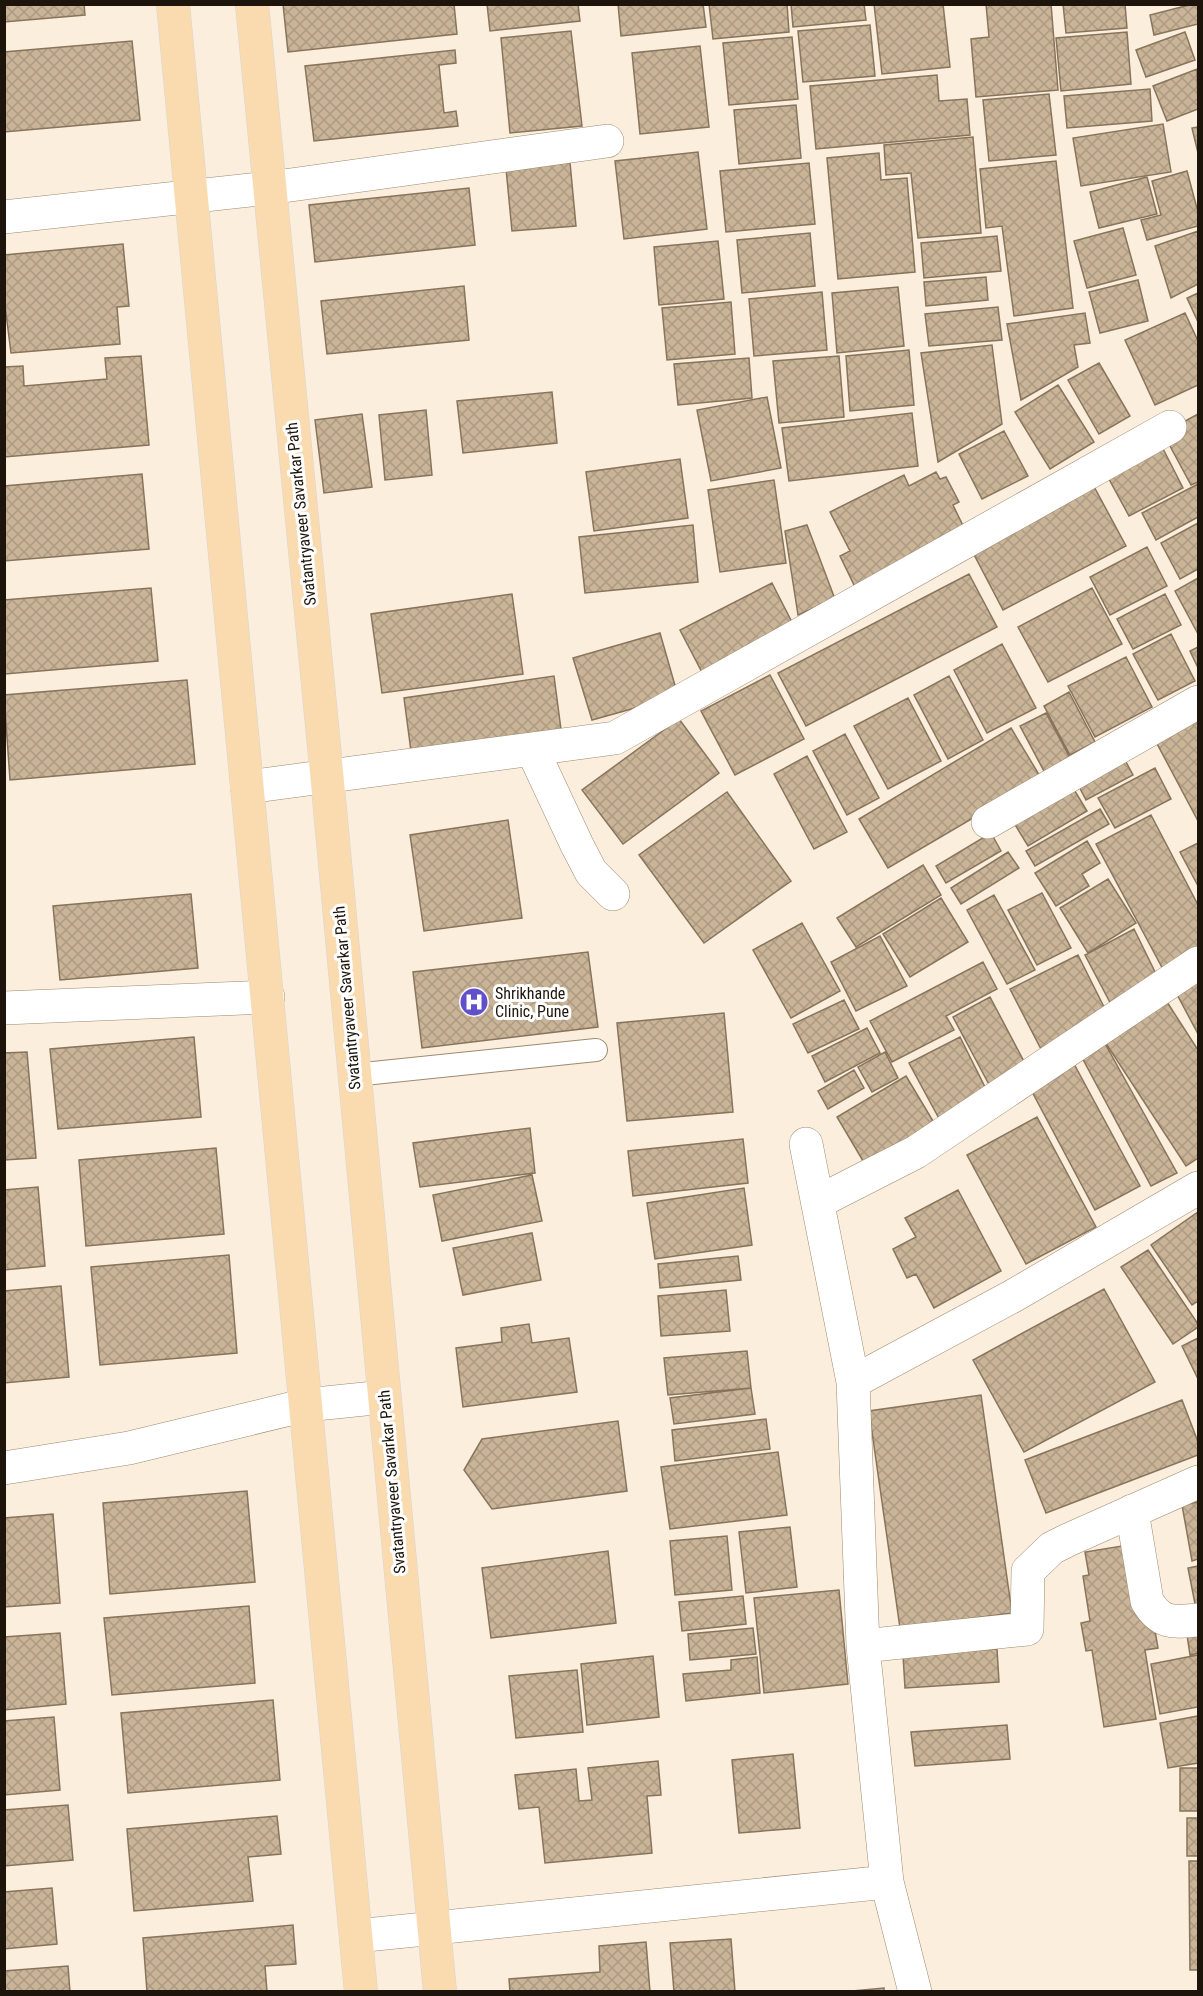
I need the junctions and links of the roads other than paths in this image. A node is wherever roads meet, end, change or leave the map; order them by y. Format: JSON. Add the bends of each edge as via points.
{"nodes":[{"id":1,"x":173,"y":4,"type":"edge"},
{"id":2,"x":252,"y":4,"type":"edge"},
{"id":3,"x":607,"y":141,"type":"dead end"},
{"id":4,"x":269,"y":188,"type":"junction"},
{"id":5,"x":191,"y":196,"type":"junction"},
{"id":6,"x":4,"y":217,"type":"edge"},
{"id":7,"x":1170,"y":427,"type":"dead end"},
{"id":8,"x":1198,"y":702,"type":"edge"},
{"id":9,"x":532,"y":749,"type":"junction"},
{"id":10,"x":327,"y":777,"type":"junction"},
{"id":11,"x":247,"y":787,"type":"junction"},
{"id":12,"x":988,"y":822,"type":"dead end"},
{"id":13,"x":613,"y":894,"type":"dead end"},
{"id":14,"x":1198,"y":963,"type":"edge"},
{"id":15,"x":267,"y":997,"type":"junction"},
{"id":16,"x":4,"y":1008,"type":"edge"},
{"id":17,"x":596,"y":1050,"type":"dead end"},
{"id":18,"x":354,"y":1075,"type":"junction"},
{"id":19,"x":806,"y":1144,"type":"dead end"},
{"id":20,"x":1198,"y":1188,"type":"edge"},
{"id":21,"x":818,"y":1202,"type":"junction"},
{"id":22,"x":853,"y":1382,"type":"junction"},
{"id":23,"x":384,"y":1397,"type":"junction"},
{"id":24,"x":306,"y":1406,"type":"junction"},
{"id":25,"x":4,"y":1468,"type":"edge"},
{"id":26,"x":1198,"y":1482,"type":"edge"},
{"id":27,"x":1132,"y":1511,"type":"junction"},
{"id":28,"x":1198,"y":1620,"type":"edge"},
{"id":29,"x":863,"y":1646,"type":"junction"},
{"id":30,"x":887,"y":1882,"type":"junction"},
{"id":31,"x":434,"y":1928,"type":"junction"},
{"id":32,"x":356,"y":1936,"type":"junction"},
{"id":33,"x":361,"y":1992,"type":"edge"},
{"id":34,"x":440,"y":1992,"type":"edge"},
{"id":35,"x":915,"y":1992,"type":"edge"}],
"edges":[{"from":1,"to":5,"type":"main road"},
{"from":2,"to":4,"type":"main road","name":"Svatantryaveer Savarkar Path"},
{"from":3,"to":4,"type":"street"},
{"from":4,"to":5,"type":"street"},
{"from":4,"to":10,"type":"main road","name":"Svatantryaveer Savarkar Path"},
{"from":5,"to":6,"type":"street"},
{"from":5,"to":11,"type":"main road"},
{"from":7,"to":9,"type":"street","via":[[615,738]]},
{"from":8,"to":12,"type":"street"},
{"from":9,"to":10,"type":"street"},
{"from":9,"to":13,"type":"street","via":[[591,872]]},
{"from":10,"to":11,"type":"street"},
{"from":10,"to":18,"type":"main road","name":"Svatantryaveer Savarkar Path"},
{"from":11,"to":15,"type":"main road"},
{"from":14,"to":21,"type":"street","via":[[916,1152]]},
{"from":15,"to":16,"type":"street"},
{"from":15,"to":24,"type":"main road"},
{"from":17,"to":18,"type":"lane"},
{"from":18,"to":23,"type":"main road","name":"Svatantryaveer Savarkar Path"},
{"from":19,"to":21,"type":"street"},
{"from":20,"to":22,"type":"street","via":[[1013,1296]]},
{"from":21,"to":22,"type":"street"},
{"from":22,"to":29,"type":"street"},
{"from":23,"to":24,"type":"street"},
{"from":23,"to":31,"type":"main road","name":"Svatantryaveer Savarkar Path"},
{"from":24,"to":25,"type":"street","via":[[129,1448]]},
{"from":24,"to":32,"type":"main road"},
{"from":26,"to":27,"type":"street"},
{"from":27,"to":28,"type":"street","via":[[1147,1601],[1153,1611],[1172,1622]]},
{"from":27,"to":29,"type":"street","via":[[1052,1548],[1028,1571],[1027,1629]]},
{"from":29,"to":30,"type":"street"},
{"from":30,"to":31,"type":"street"},
{"from":30,"to":35,"type":"street"},
{"from":31,"to":32,"type":"street"},
{"from":31,"to":34,"type":"main road","name":"Svatantryaveer Savarkar Path"},
{"from":32,"to":33,"type":"main road"}]}
